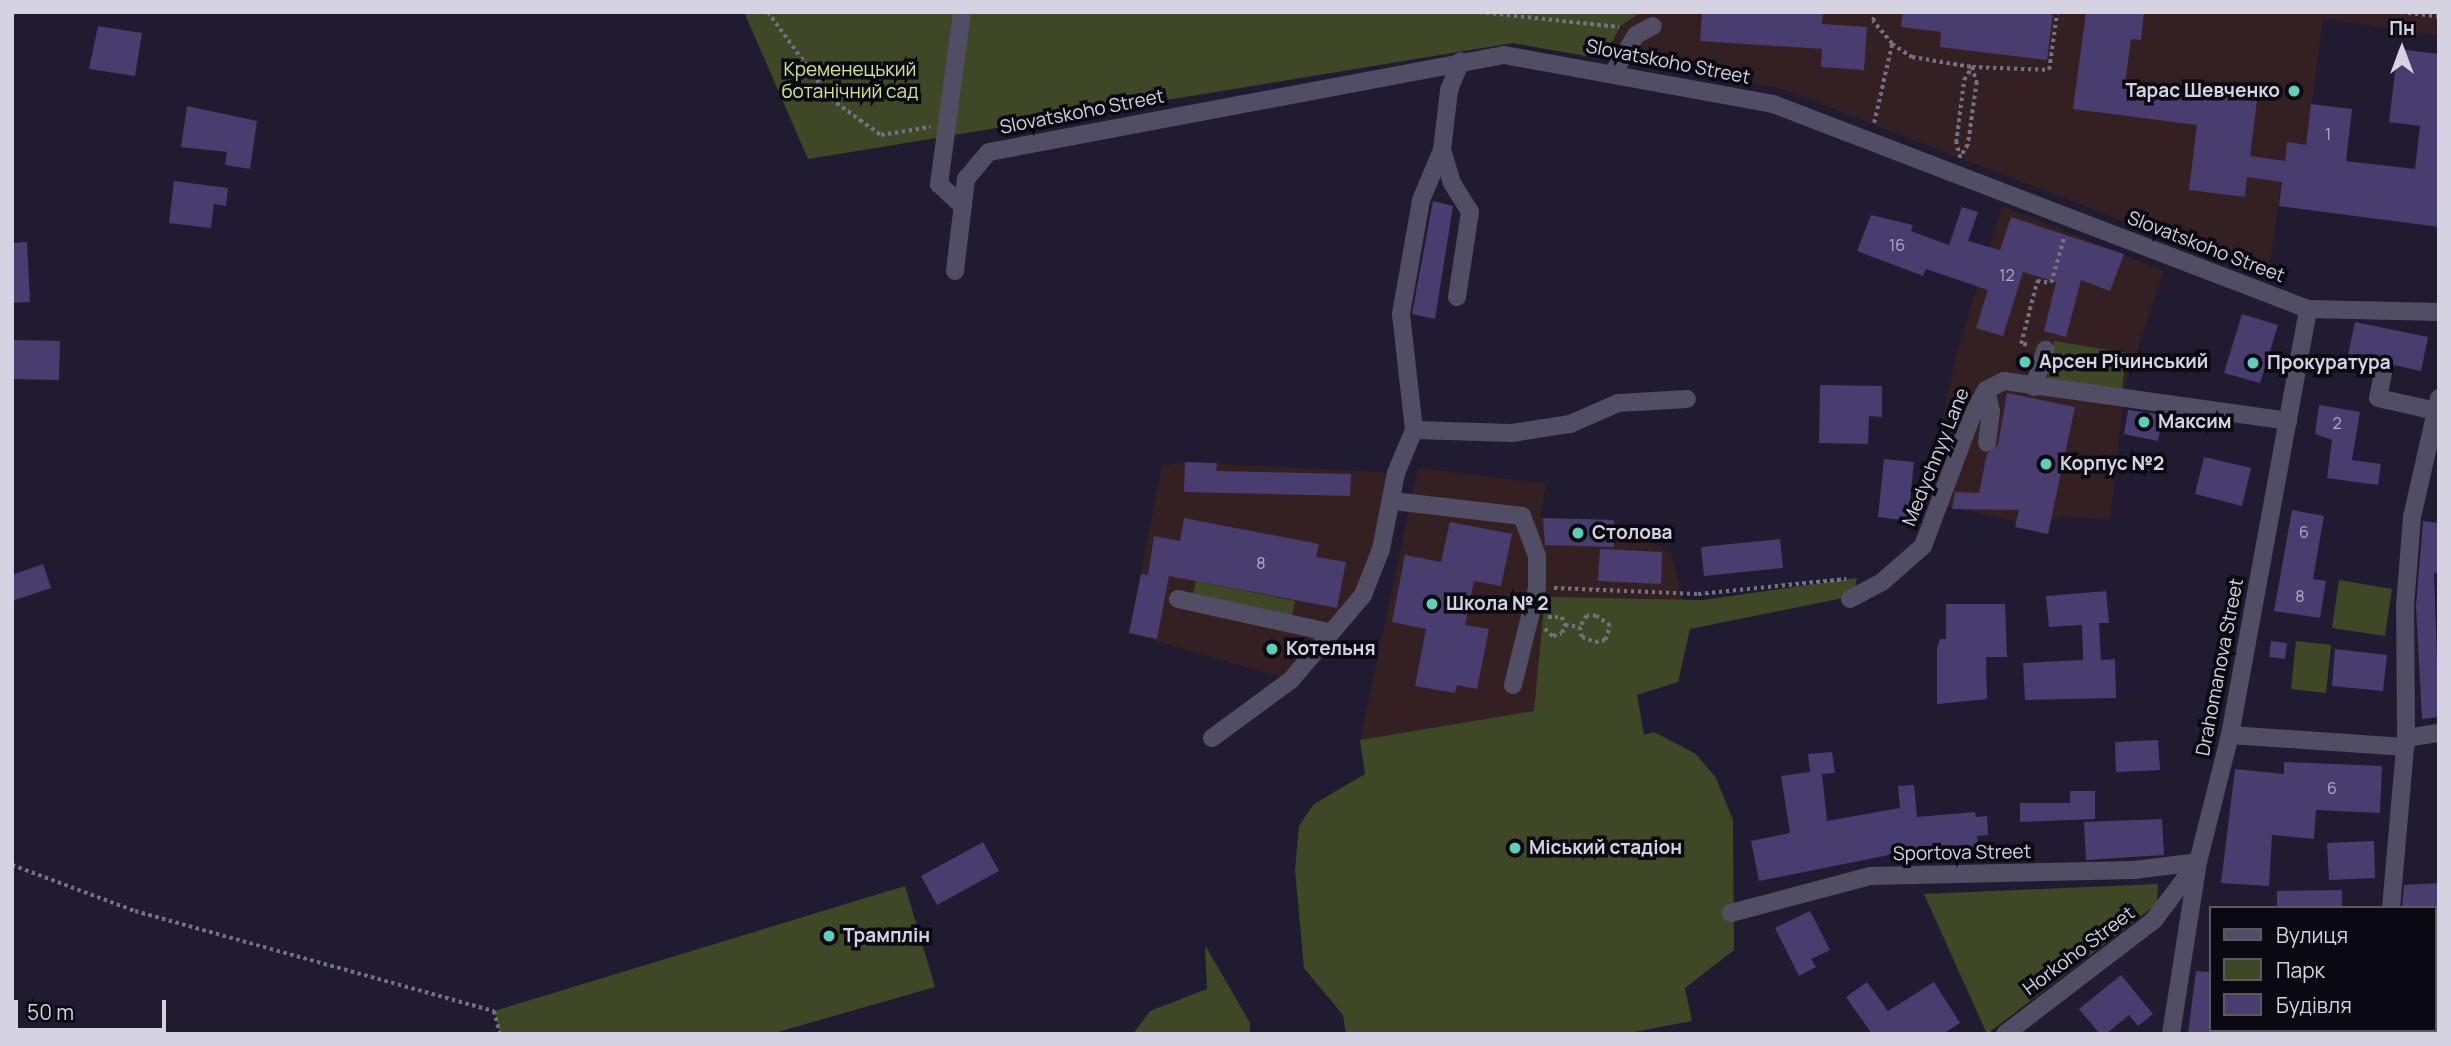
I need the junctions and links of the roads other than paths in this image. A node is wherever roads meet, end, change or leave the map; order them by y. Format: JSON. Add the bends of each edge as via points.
{"nodes":[{"id":1,"x":962,"y":12,"type":"edge"},
{"id":2,"x":1653,"y":26,"type":"dead end"},
{"id":3,"x":1461,"y":61,"type":"junction"},
{"id":4,"x":1613,"y":73,"type":"junction"},
{"id":5,"x":1442,"y":150,"type":"junction"},
{"id":6,"x":963,"y":206,"type":"junction"},
{"id":7,"x":955,"y":271,"type":"dead end"},
{"id":8,"x":1457,"y":297,"type":"dead end"},
{"id":9,"x":2308,"y":309,"type":"junction"},
{"id":10,"x":2439,"y":312,"type":"edge"},
{"id":11,"x":2045,"y":350,"type":"dead end"},
{"id":12,"x":2383,"y":373,"type":"dead end"},
{"id":13,"x":2034,"y":387,"type":"junction"},
{"id":14,"x":1986,"y":390,"type":"junction"},
{"id":15,"x":1686,"y":399,"type":"dead end"},
{"id":16,"x":2437,"y":404,"type":"edge"},
{"id":17,"x":2288,"y":421,"type":"junction"},
{"id":18,"x":1414,"y":430,"type":"junction"},
{"id":19,"x":1987,"y":443,"type":"dead end"},
{"id":20,"x":1393,"y":501,"type":"junction"},
{"id":21,"x":1178,"y":599,"type":"dead end"},
{"id":22,"x":1850,"y":599,"type":"dead end"},
{"id":23,"x":1328,"y":632,"type":"junction"},
{"id":24,"x":1513,"y":685,"type":"dead end"},
{"id":25,"x":2439,"y":733,"type":"edge"},
{"id":26,"x":2230,"y":735,"type":"junction"},
{"id":27,"x":1212,"y":738,"type":"dead end"},
{"id":28,"x":2406,"y":742,"type":"junction"},
{"id":29,"x":2198,"y":862,"type":"junction"},
{"id":30,"x":2391,"y":906,"type":"edge"},
{"id":31,"x":1731,"y":913,"type":"dead end"},
{"id":32,"x":2005,"y":1034,"type":"edge"},
{"id":33,"x":2171,"y":1034,"type":"edge"}],
"edges":[{"from":1,"to":6,"type":"street","via":[[939,184]]},
{"from":2,"to":4,"type":"street","via":[[1636,35]]},
{"from":3,"to":4,"type":"street","name":"Slovatskoho Street","via":[[1524,56]]},
{"from":3,"to":5,"type":"street","via":[[1449,90]]},
{"from":3,"to":6,"type":"street","name":"Slovatskoho Street","via":[[989,152],[966,179]]},
{"from":4,"to":9,"type":"street","name":"Slovatskoho Street","via":[[1773,104]]},
{"from":5,"to":8,"type":"street","via":[[1452,183],[1470,212]]},
{"from":5,"to":18,"type":"street","via":[[1421,200],[1401,314]]},
{"from":6,"to":7,"type":"street","name":"Slovatskoho Street"},
{"from":9,"to":10,"type":"street","name":"Slovatskoho Street"},
{"from":9,"to":17,"type":"street","name":"Drahomanova Street"},
{"from":11,"to":13,"type":"street"},
{"from":12,"to":16,"type":"street","via":[[2378,398]]},
{"from":13,"to":14,"type":"street","name":"Medychnyy Lane","via":[[2004,381]]},
{"from":13,"to":17,"type":"street","name":"Medychnyy Lane"},
{"from":14,"to":19,"type":"street","via":[[1991,411]]},
{"from":14,"to":22,"type":"street","name":"Medychnyy Lane","via":[[1923,546],[1882,582]]},
{"from":15,"to":18,"type":"street","via":[[1618,403],[1570,424],[1512,433]]},
{"from":16,"to":28,"type":"street","via":[[2411,530],[2404,606]]},
{"from":17,"to":26,"type":"street","name":"Drahomanova Street"},
{"from":18,"to":20,"type":"street","via":[[1396,474]]},
{"from":20,"to":23,"type":"street","via":[[1363,595]]},
{"from":20,"to":24,"type":"street","via":[[1522,516],[1538,556],[1537,624]]},
{"from":21,"to":23,"type":"street"},
{"from":23,"to":27,"type":"street","via":[[1291,680]]},
{"from":25,"to":28,"type":"street"},
{"from":26,"to":28,"type":"street"},
{"from":26,"to":29,"type":"street","name":"Drahomanova Street"},
{"from":28,"to":30,"type":"street"},
{"from":29,"to":31,"type":"street","name":"Sportova Street","via":[[2134,870],[1870,876]]},
{"from":29,"to":32,"type":"street","name":"Horkoho Street","via":[[2154,920]]},
{"from":29,"to":33,"type":"street","name":"Drahomanova Street"}]}
